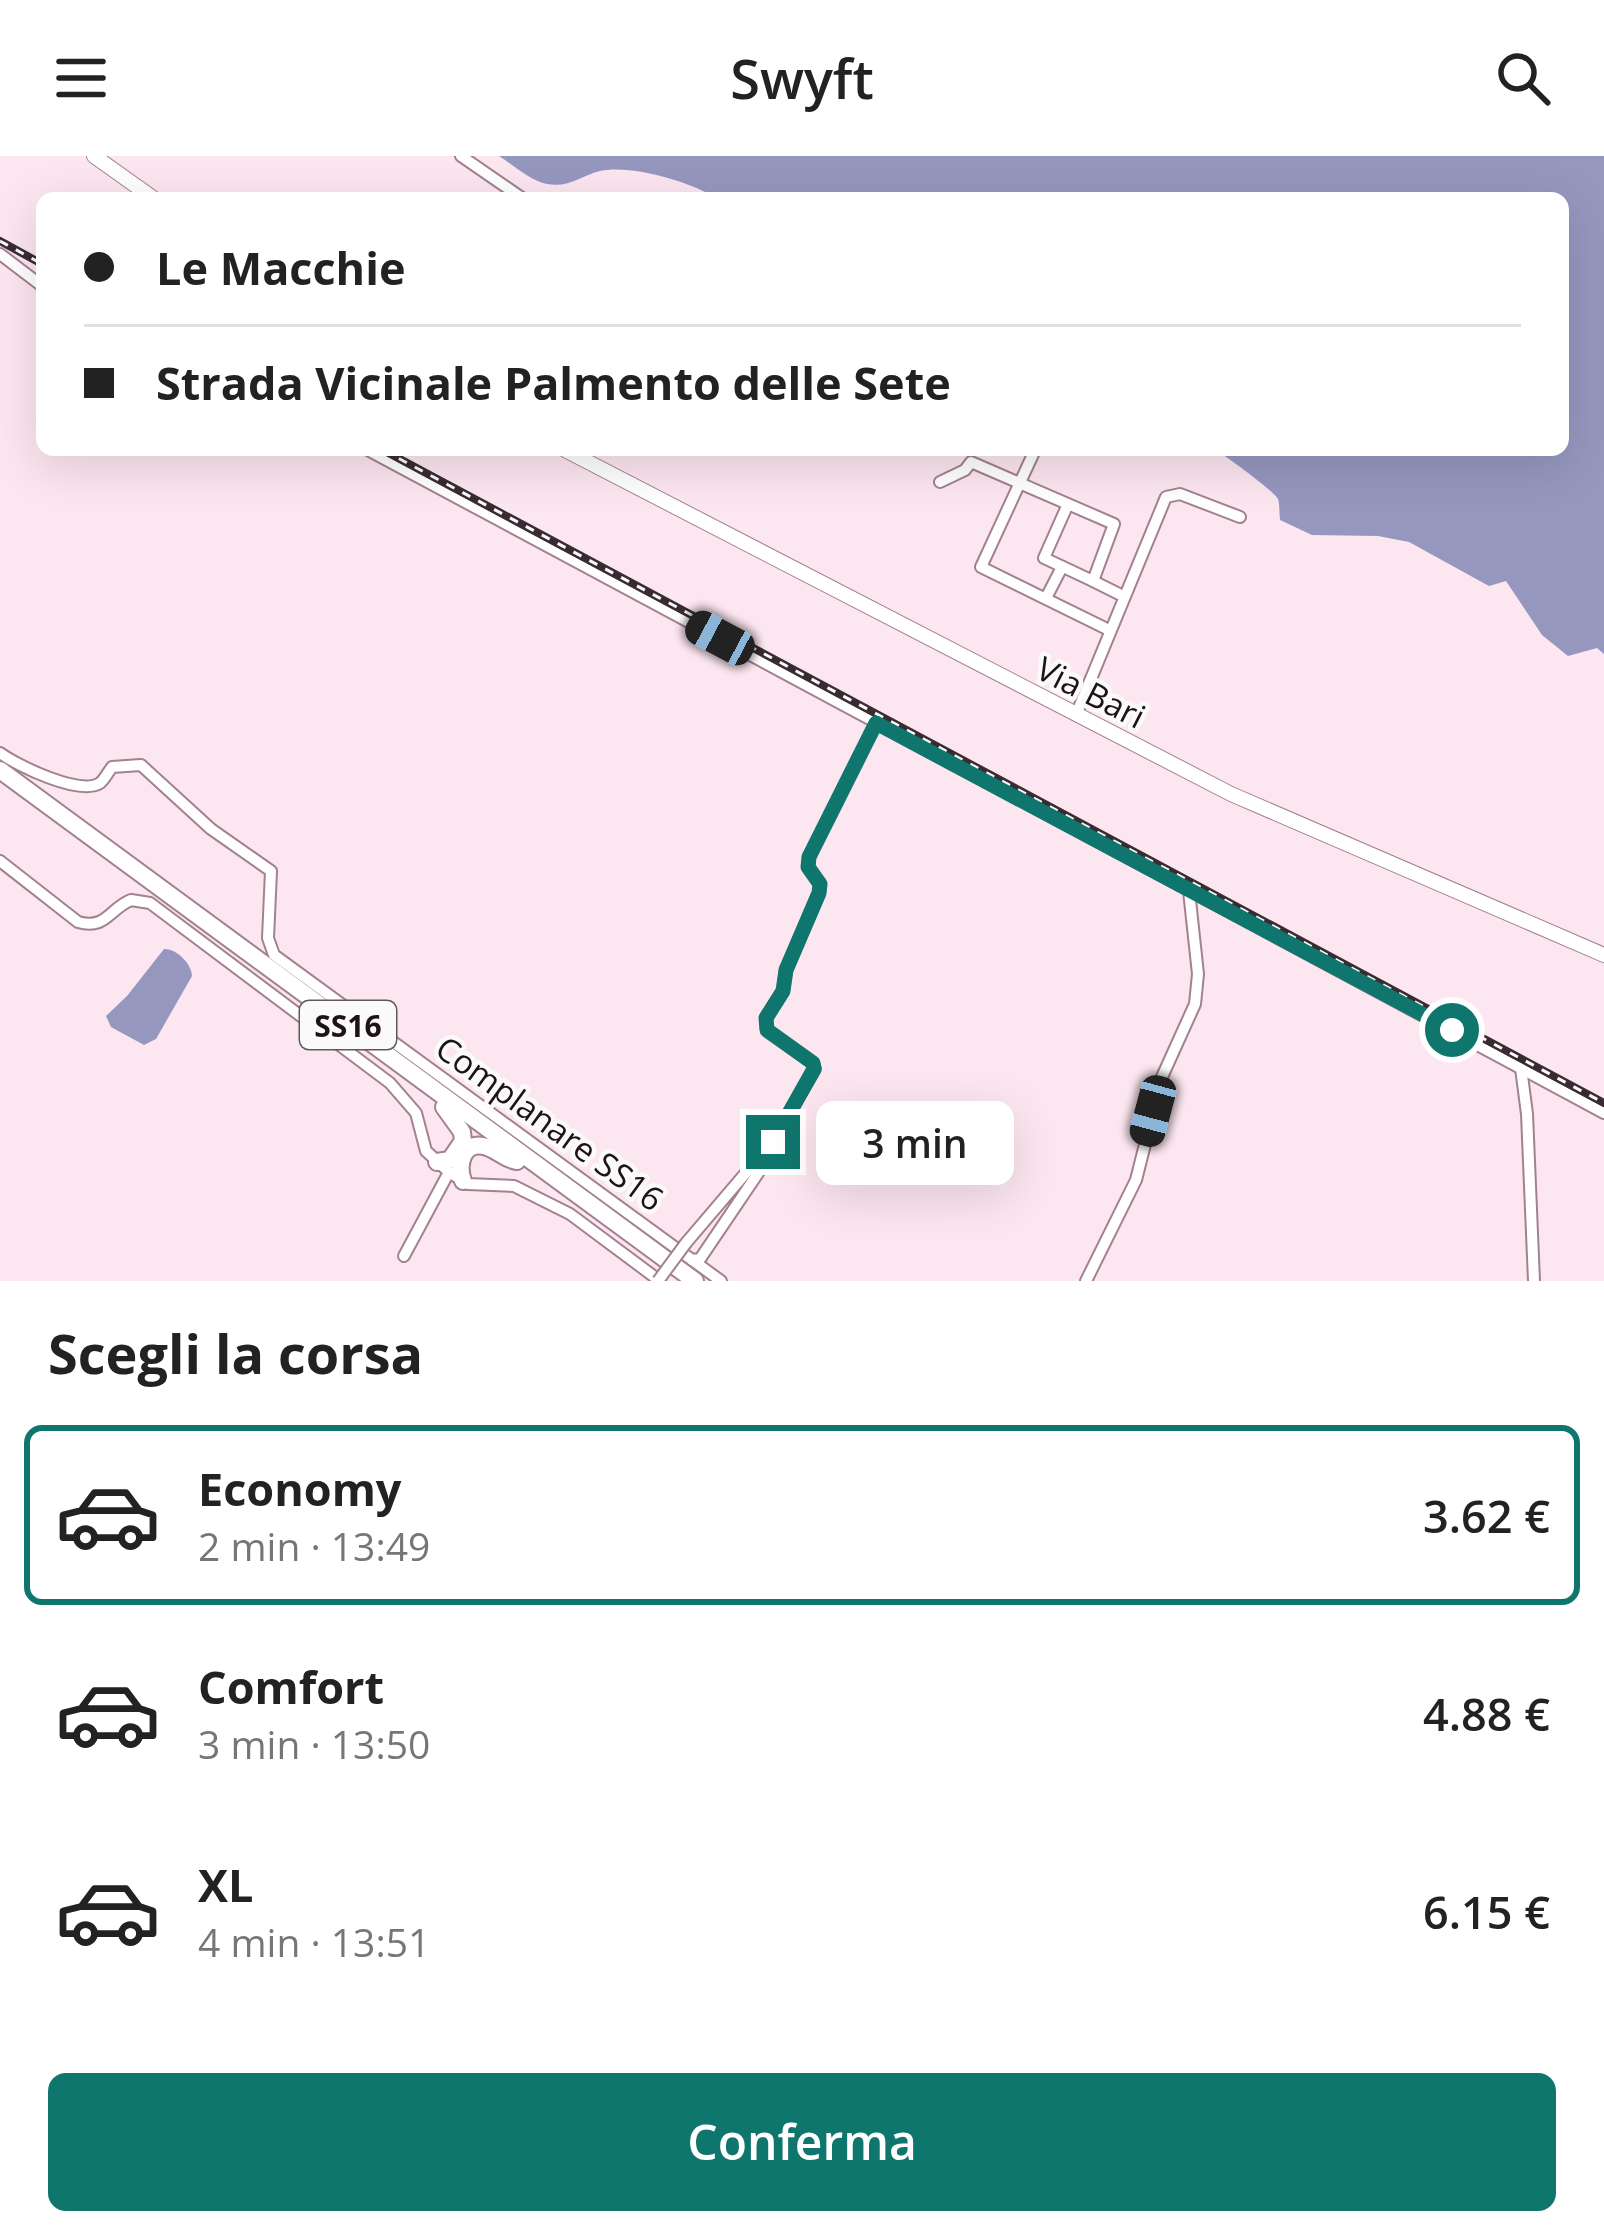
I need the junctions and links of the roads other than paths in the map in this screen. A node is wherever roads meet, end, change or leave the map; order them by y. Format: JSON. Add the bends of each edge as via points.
{"nodes":[{"id":1,"x":94,"y":156,"type":"edge"},
{"id":2,"x":460,"y":156,"type":"edge"},
{"id":3,"x":145,"y":192,"type":"edge"},
{"id":4,"x":513,"y":192,"type":"edge"},
{"id":5,"x":0,"y":254,"type":"edge"},
{"id":6,"x":36,"y":281,"type":"edge"},
{"id":7,"x":379,"y":456,"type":"edge"},
{"id":8,"x":578,"y":456,"type":"edge"},
{"id":9,"x":1032,"y":456,"type":"edge"},
{"id":10,"x":940,"y":482,"type":"dead end"},
{"id":11,"x":1019,"y":483,"type":"junction"},
{"id":12,"x":1068,"y":504,"type":"junction"},
{"id":13,"x":1240,"y":517,"type":"dead end"},
{"id":14,"x":1062,"y":567,"type":"junction"},
{"id":15,"x":1093,"y":581,"type":"junction"},
{"id":16,"x":1119,"y":594,"type":"dead end"},
{"id":17,"x":1046,"y":598,"type":"junction"},
{"id":18,"x":1105,"y":628,"type":"dead end"},
{"id":19,"x":1076,"y":715,"type":"junction"},
{"id":20,"x":876,"y":723,"type":"junction"},
{"id":21,"x":0,"y":753,"type":"edge"},
{"id":22,"x":0,"y":770,"type":"edge"},
{"id":23,"x":0,"y":781,"type":"edge"},
{"id":24,"x":0,"y":861,"type":"edge"},
{"id":25,"x":1189,"y":891,"type":"junction"},
{"id":26,"x":1604,"y":955,"type":"edge"},
{"id":27,"x":1521,"y":1068,"type":"junction"},
{"id":28,"x":444,"y":1107,"type":"junction"},
{"id":29,"x":1604,"y":1112,"type":"edge"},
{"id":30,"x":773,"y":1142,"type":"junction"},
{"id":31,"x":517,"y":1161,"type":"junction"},
{"id":32,"x":452,"y":1168,"type":"junction"},
{"id":33,"x":404,"y":1256,"type":"dead end"},
{"id":34,"x":692,"y":1260,"type":"junction"},
{"id":35,"x":659,"y":1281,"type":"edge"},
{"id":36,"x":680,"y":1281,"type":"edge"},
{"id":37,"x":695,"y":1281,"type":"edge"},
{"id":38,"x":721,"y":1281,"type":"edge"},
{"id":39,"x":1086,"y":1281,"type":"edge"},
{"id":40,"x":1534,"y":1281,"type":"edge"}],
"edges":[{"from":1,"to":3,"type":"main road"},
{"from":2,"to":4,"type":"street"},
{"from":5,"to":6,"type":"street"},
{"from":7,"to":20,"type":"street"},
{"from":8,"to":19,"type":"main road","name":"Via Bari"},
{"from":9,"to":11,"type":"street"},
{"from":10,"to":11,"type":"street","via":[[971,462]]},
{"from":11,"to":12,"type":"street"},
{"from":11,"to":17,"type":"street","via":[[981,567]]},
{"from":12,"to":14,"type":"street","via":[[1043,558]]},
{"from":12,"to":15,"type":"street","via":[[1114,524]]},
{"from":13,"to":19,"type":"street","via":[[1180,494],[1166,497]]},
{"from":14,"to":15,"type":"street"},
{"from":14,"to":17,"type":"street"},
{"from":15,"to":16,"type":"street"},
{"from":17,"to":18,"type":"street"},
{"from":19,"to":26,"type":"main road","name":"Via Bari","via":[[1288,820]]},
{"from":20,"to":25,"type":"street"},
{"from":20,"to":30,"type":"street","via":[[809,857],[819,893],[766,1018],[767,1030],[814,1069]]},
{"from":21,"to":34,"type":"street","name":"Complanare SS16","via":[[82,788],[99,784],[112,767],[142,765],[271,871],[274,955]]},
{"from":22,"to":37,"type":"highway","number":"SS16"},
{"from":23,"to":28,"type":"highway","number":"SS16"},
{"from":24,"to":32,"type":"street","via":[[88,925],[131,900],[150,903],[390,1083],[416,1113],[422,1142]]},
{"from":25,"to":27,"type":"street"},
{"from":25,"to":39,"type":"street","via":[[1195,1004],[1168,1061],[1136,1180]]},
{"from":27,"to":29,"type":"street"},
{"from":27,"to":40,"type":"street"},
{"from":28,"to":31,"type":"highway","number":"SS16"},
{"from":28,"to":32,"type":"highway","via":[[463,1141]]},
{"from":30,"to":34,"type":"street","via":[[763,1168]]},
{"from":30,"to":35,"type":"street","bridge":true},
{"from":31,"to":32,"type":"highway","via":[[478,1146]]},
{"from":31,"to":36,"type":"highway","number":"SS16"},
{"from":32,"to":33,"type":"street"},
{"from":32,"to":35,"type":"street","via":[[569,1214]]},
{"from":34,"to":38,"type":"street","name":"Complanare SS16"}]}
